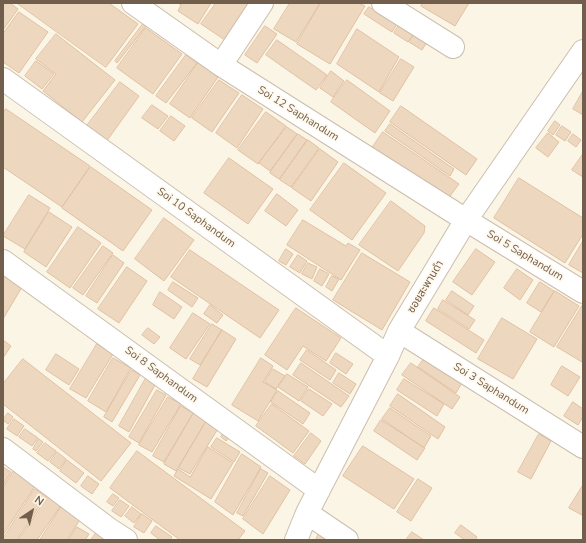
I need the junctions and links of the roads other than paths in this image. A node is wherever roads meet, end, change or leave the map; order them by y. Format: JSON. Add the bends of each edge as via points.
{"nodes":[{"id":1,"x":133,"y":3,"type":"edge"},
{"id":2,"x":262,"y":3,"type":"edge"},
{"id":3,"x":383,"y":3,"type":"edge"},
{"id":4,"x":452,"y":47,"type":"dead end"},
{"id":5,"x":583,"y":51,"type":"edge"},
{"id":6,"x":221,"y":65,"type":"junction"},
{"id":7,"x":3,"y":79,"type":"edge"},
{"id":8,"x":466,"y":220,"type":"junction"},
{"id":9,"x":3,"y":261,"type":"edge"},
{"id":10,"x":583,"y":292,"type":"edge"},
{"id":11,"x":399,"y":331,"type":"junction"},
{"id":12,"x":388,"y":356,"type":"junction"},
{"id":13,"x":583,"y":447,"type":"edge"},
{"id":14,"x":3,"y":449,"type":"edge"},
{"id":15,"x":319,"y":490,"type":"junction"},
{"id":16,"x":307,"y":513,"type":"junction"},
{"id":17,"x":126,"y":540,"type":"edge"},
{"id":18,"x":296,"y":540,"type":"edge"},
{"id":19,"x":347,"y":540,"type":"edge"}],
"edges":[{"from":1,"to":6,"type":"street","name":"Soi 12 Saphandum"},
{"from":2,"to":6,"type":"street"},
{"from":3,"to":4,"type":"street"},
{"from":5,"to":8,"type":"street","name":"ซอยสะพานดำ"},
{"from":6,"to":8,"type":"street","name":"Soi 12 Saphandum"},
{"from":7,"to":12,"type":"street","name":"Soi 10 Saphandum"},
{"from":8,"to":10,"type":"street","name":"Soi 5 Saphandum"},
{"from":8,"to":11,"type":"street","name":"ซอยสะพานดำ"},
{"from":9,"to":15,"type":"street","name":"Soi 8 Saphandum"},
{"from":11,"to":12,"type":"street","name":"ซอยสะพานดำ"},
{"from":11,"to":13,"type":"street","name":"Soi 3 Saphandum"},
{"from":12,"to":15,"type":"street","name":"ซอยสะพานดำ"},
{"from":14,"to":17,"type":"street"},
{"from":15,"to":16,"type":"street","name":"ซอยสะพานดำ"},
{"from":16,"to":18,"type":"street","name":"ซอยสะพานดำ"},
{"from":16,"to":19,"type":"street"}]}
